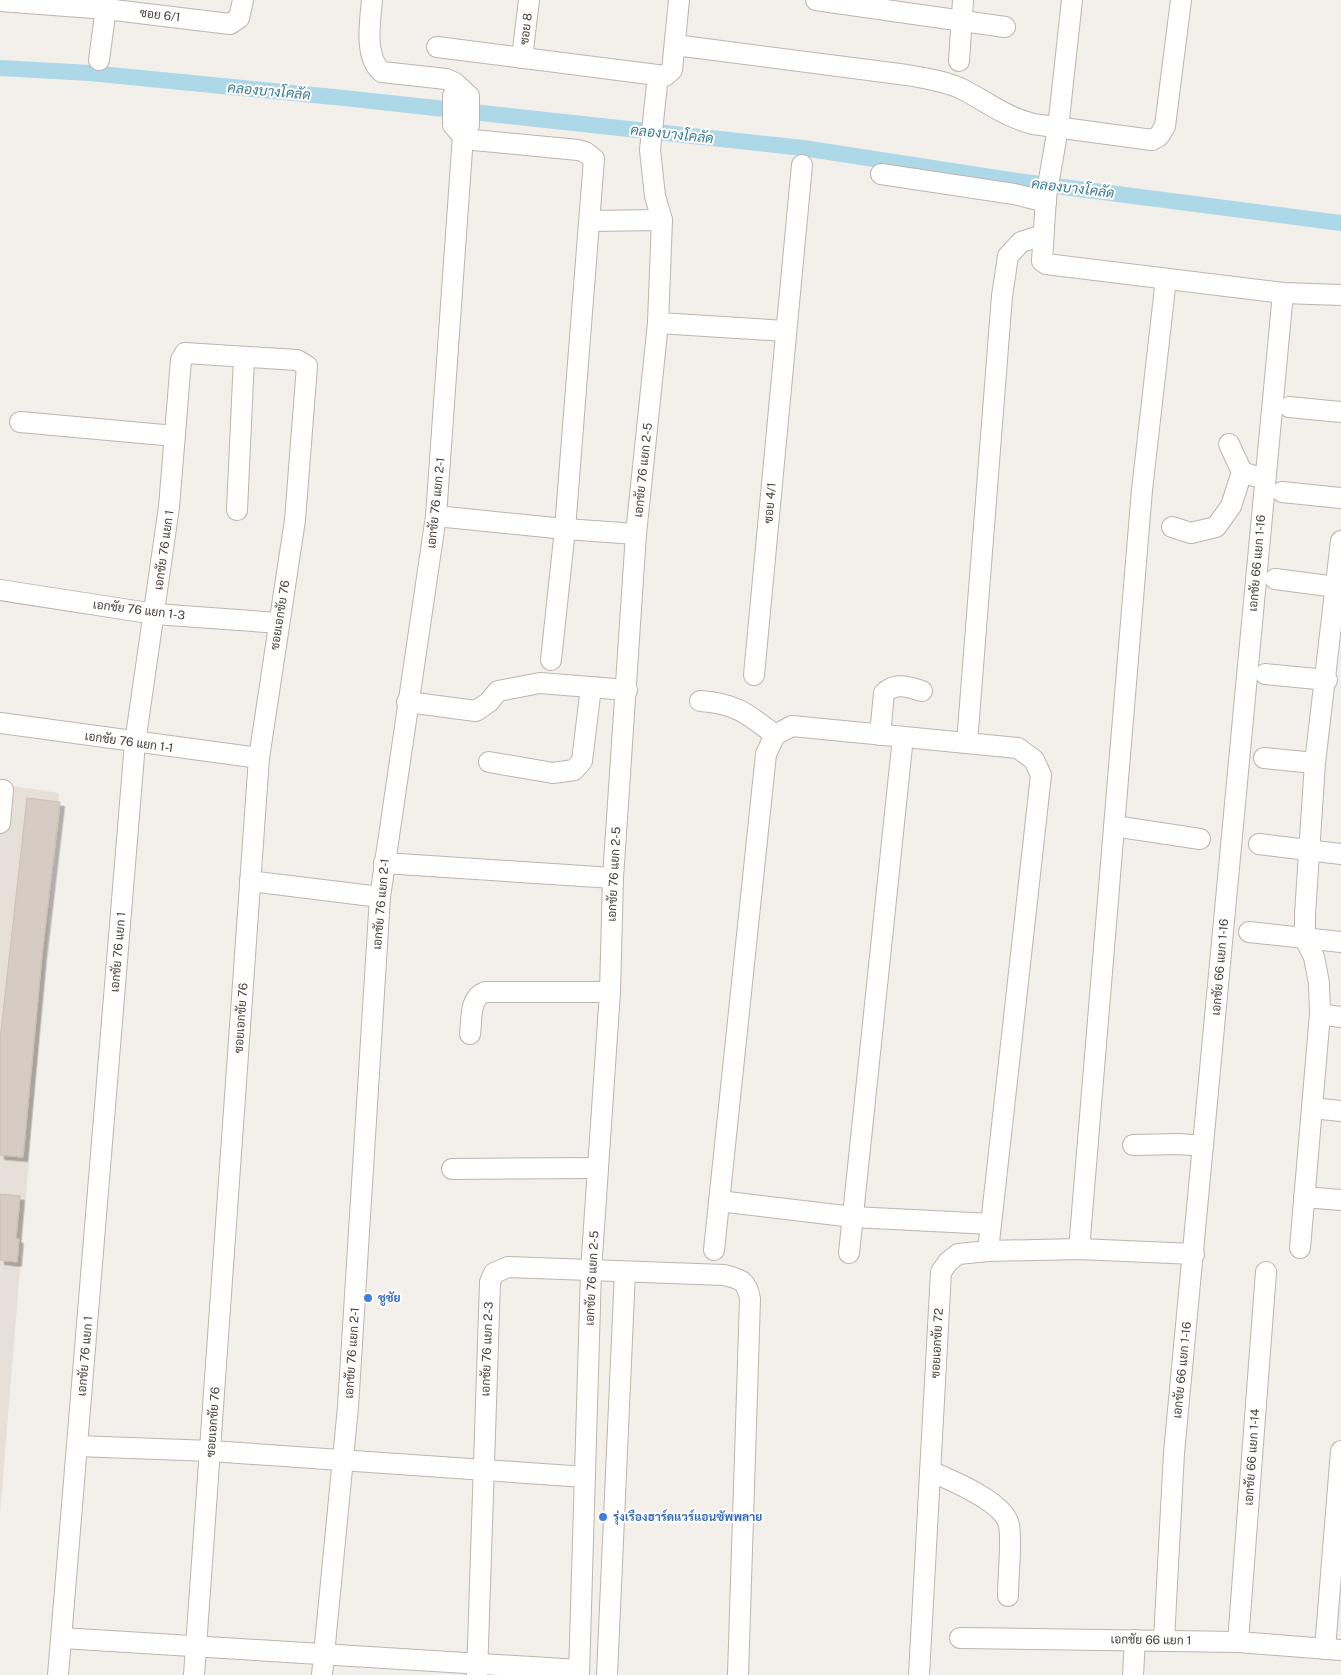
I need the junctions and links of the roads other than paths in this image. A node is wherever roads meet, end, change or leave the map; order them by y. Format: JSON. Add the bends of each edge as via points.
{"nodes":[{"id":1,"x":243,"y":0,"type":"edge"},
{"id":2,"x":372,"y":0,"type":"edge"},
{"id":3,"x":530,"y":0,"type":"edge"},
{"id":4,"x":679,"y":0,"type":"edge"},
{"id":5,"x":816,"y":0,"type":"edge"},
{"id":6,"x":1072,"y":0,"type":"edge"},
{"id":7,"x":1181,"y":0,"type":"edge"},
{"id":8,"x":0,"y":1,"type":"edge"},
{"id":9,"x":107,"y":4,"type":"edge"},
{"id":10,"x":963,"y":10,"type":"edge"},
{"id":11,"x":1005,"y":27,"type":"dead end"},
{"id":12,"x":675,"y":45,"type":"junction"},
{"id":13,"x":437,"y":46,"type":"dead end"},
{"id":14,"x":522,"y":58,"type":"junction"},
{"id":15,"x":99,"y":60,"type":"dead end"},
{"id":16,"x":959,"y":61,"type":"dead end"},
{"id":17,"x":658,"y":75,"type":"junction"},
{"id":18,"x":1058,"y":128,"type":"junction"},
{"id":19,"x":462,"y":131,"type":"junction"},
{"id":20,"x":802,"y":165,"type":"dead end"},
{"id":21,"x":881,"y":174,"type":"dead end"},
{"id":22,"x":1046,"y":199,"type":"junction"},
{"id":23,"x":662,"y":220,"type":"junction"},
{"id":24,"x":590,"y":221,"type":"junction"},
{"id":25,"x":1043,"y":235,"type":"junction"},
{"id":26,"x":1166,"y":279,"type":"junction"},
{"id":27,"x":1283,"y":294,"type":"junction"},
{"id":28,"x":1341,"y":295,"type":"edge"},
{"id":29,"x":658,"y":323,"type":"junction"},
{"id":30,"x":786,"y":331,"type":"junction"},
{"id":31,"x":244,"y":358,"type":"junction"},
{"id":32,"x":305,"y":364,"type":"joint"},
{"id":33,"x":1289,"y":407,"type":"dead end"},
{"id":34,"x":1341,"y":412,"type":"edge"},
{"id":35,"x":20,"y":422,"type":"dead end"},
{"id":36,"x":175,"y":436,"type":"junction"},
{"id":37,"x":1229,"y":444,"type":"dead end"},
{"id":38,"x":1242,"y":472,"type":"junction"},
{"id":39,"x":1265,"y":480,"type":"junction"},
{"id":40,"x":1282,"y":492,"type":"dead end"},
{"id":41,"x":1341,"y":498,"type":"edge"},
{"id":42,"x":237,"y":510,"type":"dead end"},
{"id":43,"x":436,"y":516,"type":"junction"},
{"id":44,"x":1172,"y":527,"type":"dead end"},
{"id":45,"x":565,"y":529,"type":"junction"},
{"id":46,"x":636,"y":534,"type":"junction"},
{"id":47,"x":1341,"y":541,"type":"edge"},
{"id":48,"x":1276,"y":579,"type":"dead end"},
{"id":49,"x":1336,"y":587,"type":"junction"},
{"id":50,"x":0,"y":590,"type":"edge"},
{"id":51,"x":155,"y":614,"type":"junction"},
{"id":52,"x":279,"y":623,"type":"junction"},
{"id":53,"x":551,"y":660,"type":"dead end"},
{"id":54,"x":1265,"y":674,"type":"dead end"},
{"id":55,"x":754,"y":675,"type":"dead end"},
{"id":56,"x":1327,"y":680,"type":"junction"},
{"id":57,"x":591,"y":687,"type":"junction"},
{"id":58,"x":627,"y":690,"type":"junction"},
{"id":59,"x":922,"y":691,"type":"dead end"},
{"id":60,"x":700,"y":701,"type":"dead end"},
{"id":61,"x":407,"y":702,"type":"junction"},
{"id":62,"x":0,"y":723,"type":"edge"},
{"id":63,"x":775,"y":735,"type":"junction"},
{"id":64,"x":880,"y":735,"type":"junction"},
{"id":65,"x":903,"y":737,"type":"junction"},
{"id":66,"x":135,"y":743,"type":"junction"},
{"id":67,"x":967,"y":743,"type":"junction"},
{"id":68,"x":258,"y":758,"type":"junction"},
{"id":69,"x":1264,"y":758,"type":"dead end"},
{"id":70,"x":489,"y":762,"type":"dead end"},
{"id":71,"x":1315,"y":763,"type":"junction"},
{"id":72,"x":3,"y":790,"type":"dead end"},
{"id":73,"x":0,"y":823,"type":"edge"},
{"id":74,"x":1114,"y":826,"type":"junction"},
{"id":75,"x":1200,"y":839,"type":"dead end"},
{"id":76,"x":1259,"y":844,"type":"dead end"},
{"id":77,"x":1310,"y":852,"type":"junction"},
{"id":78,"x":1341,"y":854,"type":"edge"},
{"id":79,"x":384,"y":863,"type":"junction"},
{"id":80,"x":613,"y":878,"type":"junction"},
{"id":81,"x":250,"y":881,"type":"junction"},
{"id":82,"x":380,"y":896,"type":"junction"},
{"id":83,"x":1249,"y":932,"type":"dead end"},
{"id":84,"x":1305,"y":939,"type":"junction"},
{"id":85,"x":1341,"y":942,"type":"edge"},
{"id":86,"x":610,"y":992,"type":"junction"},
{"id":87,"x":1320,"y":1014,"type":"junction"},
{"id":88,"x":1341,"y":1017,"type":"edge"},
{"id":89,"x":470,"y":1034,"type":"dead end"},
{"id":90,"x":1312,"y":1108,"type":"junction"},
{"id":91,"x":1341,"y":1111,"type":"edge"},
{"id":92,"x":1133,"y":1145,"type":"dead end"},
{"id":93,"x":1203,"y":1146,"type":"junction"},
{"id":94,"x":598,"y":1168,"type":"junction"},
{"id":95,"x":452,"y":1169,"type":"dead end"},
{"id":96,"x":1304,"y":1197,"type":"junction"},
{"id":97,"x":1341,"y":1200,"type":"edge"},
{"id":98,"x":719,"y":1201,"type":"junction"},
{"id":99,"x":853,"y":1217,"type":"junction"},
{"id":100,"x":991,"y":1224,"type":"junction"},
{"id":101,"x":1300,"y":1248,"type":"dead end"},
{"id":102,"x":1079,"y":1249,"type":"junction"},
{"id":103,"x":714,"y":1250,"type":"dead end"},
{"id":104,"x":988,"y":1251,"type":"junction"},
{"id":105,"x":849,"y":1253,"type":"dead end"},
{"id":106,"x":1194,"y":1254,"type":"junction"},
{"id":107,"x":591,"y":1271,"type":"junction"},
{"id":108,"x":625,"y":1272,"type":"junction"},
{"id":109,"x":1266,"y":1272,"type":"dead end"},
{"id":110,"x":77,"y":1446,"type":"junction"},
{"id":111,"x":211,"y":1450,"type":"junction"},
{"id":112,"x":1341,"y":1451,"type":"edge"},
{"id":113,"x":344,"y":1461,"type":"junction"},
{"id":114,"x":484,"y":1469,"type":"junction"},
{"id":115,"x":930,"y":1470,"type":"junction"},
{"id":116,"x":585,"y":1477,"type":"junction"},
{"id":117,"x":1008,"y":1596,"type":"dead end"},
{"id":118,"x":62,"y":1638,"type":"junction"},
{"id":119,"x":960,"y":1638,"type":"dead end"},
{"id":120,"x":1135,"y":1640,"type":"junction"},
{"id":121,"x":1164,"y":1640,"type":"junction"},
{"id":122,"x":1238,"y":1642,"type":"junction"},
{"id":123,"x":197,"y":1647,"type":"junction"},
{"id":124,"x":1333,"y":1650,"type":"edge"},
{"id":125,"x":324,"y":1655,"type":"junction"},
{"id":126,"x":477,"y":1669,"type":"edge"},
{"id":127,"x":579,"y":1673,"type":"edge"},
{"id":128,"x":58,"y":1675,"type":"edge"},
{"id":129,"x":194,"y":1675,"type":"edge"},
{"id":130,"x":322,"y":1675,"type":"edge"},
{"id":131,"x":607,"y":1675,"type":"edge"},
{"id":132,"x":738,"y":1675,"type":"edge"},
{"id":133,"x":919,"y":1675,"type":"edge"},
{"id":134,"x":1133,"y":1675,"type":"edge"}],
"edges":[{"from":1,"to":9,"type":"street","name":"ซอย 6/1","via":[[239,18],[230,24]]},
{"from":2,"to":19,"type":"street","name":"เอกชัย 76 แยก 2-1","via":[[370,20],[375,67],[382,72],[446,79],[460,93]]},
{"from":3,"to":14,"type":"street","name":"ซอย 8"},
{"from":4,"to":12,"type":"street"},
{"from":5,"to":10,"type":"street"},
{"from":6,"to":18,"type":"street"},
{"from":7,"to":18,"type":"street","via":[[1165,126],[1159,136],[1152,140]]},
{"from":8,"to":9,"type":"street","name":"ซอย 6/1"},
{"from":9,"to":15,"type":"street"},
{"from":10,"to":11,"type":"street"},
{"from":10,"to":16,"type":"street"},
{"from":12,"to":17,"type":"street","via":[[672,70],[668,75]]},
{"from":12,"to":18,"type":"street","via":[[937,80],[958,87],[1018,120]]},
{"from":13,"to":14,"type":"street"},
{"from":14,"to":17,"type":"street"},
{"from":17,"to":23,"type":"street","name":"เอกชัย 76 แยก 2-5","via":[[650,150],[655,196]]},
{"from":18,"to":22,"type":"street"},
{"from":19,"to":24,"type":"street","via":[[586,152],[594,160]]},
{"from":19,"to":43,"type":"street","name":"เอกชัย 76 แยก 2-1"},
{"from":20,"to":30,"type":"street","name":"ซอย 4/1"},
{"from":21,"to":22,"type":"street"},
{"from":22,"to":25,"type":"street"},
{"from":23,"to":24,"type":"street"},
{"from":23,"to":29,"type":"street","name":"เอกชัย 76 แยก 2-5"},
{"from":24,"to":45,"type":"street"},
{"from":25,"to":26,"type":"street","via":[[1041,258],[1046,264]]},
{"from":25,"to":67,"type":"street","via":[[1021,242],[1008,256],[1002,296]]},
{"from":26,"to":27,"type":"street"},
{"from":26,"to":74,"type":"street","via":[[1142,490]]},
{"from":27,"to":28,"type":"street"},
{"from":27,"to":39,"type":"street","name":"เอกชัย 66 แยก 1-16"},
{"from":29,"to":30,"type":"street"},
{"from":29,"to":46,"type":"street","name":"เอกชัย 76 แยก 2-5"},
{"from":30,"to":55,"type":"street","name":"ซอย 4/1"},
{"from":31,"to":32,"type":"street","name":"เอกชัย 76 แยก 1","via":[[298,360]]},
{"from":31,"to":36,"type":"street","name":"เอกชัย 76 แยก 1","via":[[182,355]]},
{"from":31,"to":42,"type":"street"},
{"from":32,"to":52,"type":"street","name":"ซอยเอกชัย 76","via":[[295,520]]},
{"from":33,"to":34,"type":"street"},
{"from":35,"to":36,"type":"street"},
{"from":36,"to":51,"type":"street","name":"เอกชัย 76 แยก 1"},
{"from":37,"to":38,"type":"street"},
{"from":38,"to":39,"type":"street"},
{"from":38,"to":44,"type":"street","via":[[1231,506],[1216,527],[1192,532]]},
{"from":39,"to":93,"type":"street","name":"เอกชัย 66 แยก 1-16"},
{"from":40,"to":41,"type":"street"},
{"from":43,"to":45,"type":"street"},
{"from":43,"to":61,"type":"street","name":"เอกชัย 76 แยก 2-1"},
{"from":45,"to":46,"type":"street"},
{"from":45,"to":53,"type":"street"},
{"from":46,"to":58,"type":"street","name":"เอกชัย 76 แยก 2-5"},
{"from":47,"to":49,"type":"street"},
{"from":48,"to":49,"type":"street"},
{"from":49,"to":56,"type":"street"},
{"from":50,"to":51,"type":"street","name":"เอกชัย 76 แยก 1-3"},
{"from":51,"to":52,"type":"street","name":"เอกชัย 76 แยก 1-3"},
{"from":51,"to":66,"type":"street","name":"เอกชัย 76 แยก 1"},
{"from":52,"to":68,"type":"street","name":"ซอยเอกชัย 76"},
{"from":54,"to":56,"type":"street"},
{"from":56,"to":71,"type":"street"},
{"from":57,"to":58,"type":"street"},
{"from":57,"to":61,"type":"street","via":[[540,682],[498,691],[476,710]]},
{"from":57,"to":70,"type":"street","via":[[582,761],[574,770],[553,773]]},
{"from":58,"to":80,"type":"street","name":"เอกชัย 76 แยก 2-5"},
{"from":59,"to":64,"type":"street","via":[[903,686],[890,688],[884,693]]},
{"from":60,"to":63,"type":"street","via":[[721,702],[739,709]]},
{"from":61,"to":79,"type":"street","name":"เอกชัย 76 แยก 2-1"},
{"from":62,"to":66,"type":"street","name":"เอกชัย 76 แยก 1-1"},
{"from":63,"to":64,"type":"street","via":[[792,726]]},
{"from":63,"to":98,"type":"street","via":[[766,754]]},
{"from":64,"to":65,"type":"street"},
{"from":65,"to":67,"type":"street"},
{"from":65,"to":99,"type":"street"},
{"from":66,"to":68,"type":"street","name":"เอกชัย 76 แยก 1-1"},
{"from":66,"to":110,"type":"street","name":"เอกชัย 76 แยก 1"},
{"from":67,"to":100,"type":"street","via":[[1018,748],[1034,760],[1041,775]]},
{"from":68,"to":81,"type":"street","name":"ซอยเอกชัย 76"},
{"from":69,"to":71,"type":"street"},
{"from":71,"to":77,"type":"street"},
{"from":72,"to":73,"type":"street"},
{"from":74,"to":75,"type":"street"},
{"from":74,"to":102,"type":"street"},
{"from":76,"to":77,"type":"street"},
{"from":77,"to":78,"type":"street"},
{"from":77,"to":84,"type":"street"},
{"from":79,"to":80,"type":"street"},
{"from":79,"to":82,"type":"street","name":"เอกชัย 76 แยก 2-1"},
{"from":80,"to":86,"type":"street","name":"เอกชัย 76 แยก 2-5"},
{"from":81,"to":82,"type":"street"},
{"from":81,"to":111,"type":"street","name":"ซอยเอกชัย 76"},
{"from":82,"to":113,"type":"street","name":"เอกชัย 76 แยก 2-1"},
{"from":83,"to":84,"type":"street"},
{"from":84,"to":85,"type":"street"},
{"from":84,"to":87,"type":"street","via":[[1314,957]]},
{"from":86,"to":89,"type":"street","via":[[485,992],[474,1000]]},
{"from":86,"to":94,"type":"street","name":"เอกชัย 76 แยก 2-5"},
{"from":87,"to":88,"type":"street"},
{"from":87,"to":90,"type":"street"},
{"from":90,"to":91,"type":"street"},
{"from":90,"to":96,"type":"street"},
{"from":92,"to":93,"type":"street"},
{"from":93,"to":106,"type":"street","name":"เอกชัย 66 แยก 1-16"},
{"from":94,"to":95,"type":"street"},
{"from":94,"to":107,"type":"street","name":"เอกชัย 76 แยก 2-5"},
{"from":96,"to":97,"type":"street"},
{"from":96,"to":101,"type":"street"},
{"from":98,"to":99,"type":"street"},
{"from":98,"to":103,"type":"street"},
{"from":99,"to":100,"type":"street"},
{"from":99,"to":105,"type":"street"},
{"from":100,"to":104,"type":"street"},
{"from":102,"to":104,"type":"street","name":"ซอยเอกชัย 72"},
{"from":102,"to":106,"type":"street","name":"ซอยเอกชัย 72"},
{"from":104,"to":115,"type":"street","name":"ซอยเอกชัย 72","via":[[958,1254],[941,1272]]},
{"from":106,"to":121,"type":"street","name":"เอกชัย 66 แยก 1-16","via":[[1174,1453]]},
{"from":107,"to":108,"type":"street","name":"เอกชัย 76 แยก 2-3"},
{"from":107,"to":114,"type":"street","name":"เอกชัย 76 แยก 2-3","via":[[508,1267],[494,1273],[490,1282]]},
{"from":107,"to":116,"type":"street","name":"เอกชัย 76 แยก 2-5"},
{"from":108,"to":131,"type":"street"},
{"from":108,"to":132,"type":"street","name":"เอกชัย 76 แยก 2-3","via":[[724,1275],[741,1279],[748,1286]]},
{"from":109,"to":122,"type":"street","name":"เอกชัย 66 แยก 1-14"},
{"from":110,"to":111,"type":"street"},
{"from":110,"to":118,"type":"street","name":"เอกชัย 76 แยก 1"},
{"from":111,"to":113,"type":"street"},
{"from":111,"to":123,"type":"street","name":"ซอยเอกชัย 76"},
{"from":112,"to":124,"type":"street"},
{"from":113,"to":114,"type":"street"},
{"from":113,"to":125,"type":"street","name":"เอกชัย 76 แยก 2-1"},
{"from":114,"to":116,"type":"street"},
{"from":114,"to":126,"type":"street","name":"เอกชัย 76 แยก 2-3"},
{"from":115,"to":117,"type":"street","via":[[970,1489],[997,1508],[1009,1524]]},
{"from":115,"to":133,"type":"street","name":"ซอยเอกชัย 72"},
{"from":116,"to":127,"type":"street","name":"เอกชัย 76 แยก 2-5"},
{"from":118,"to":123,"type":"street"},
{"from":118,"to":128,"type":"street","name":"เอกชัย 76 แยก 1"},
{"from":119,"to":120,"type":"street","name":"เอกชัย 66 แยก 1"},
{"from":120,"to":121,"type":"street","name":"เอกชัย 66 แยก 1"},
{"from":120,"to":134,"type":"street"},
{"from":121,"to":122,"type":"street","name":"เอกชัย 66 แยก 1"},
{"from":122,"to":124,"type":"street","name":"เอกชัย 66 แยก 1"},
{"from":123,"to":125,"type":"street"},
{"from":123,"to":129,"type":"street","name":"ซอยเอกชัย 76"},
{"from":125,"to":126,"type":"street"},
{"from":125,"to":130,"type":"street","name":"เอกชัย 76 แยก 2-1"},
{"from":126,"to":127,"type":"street"}]}
